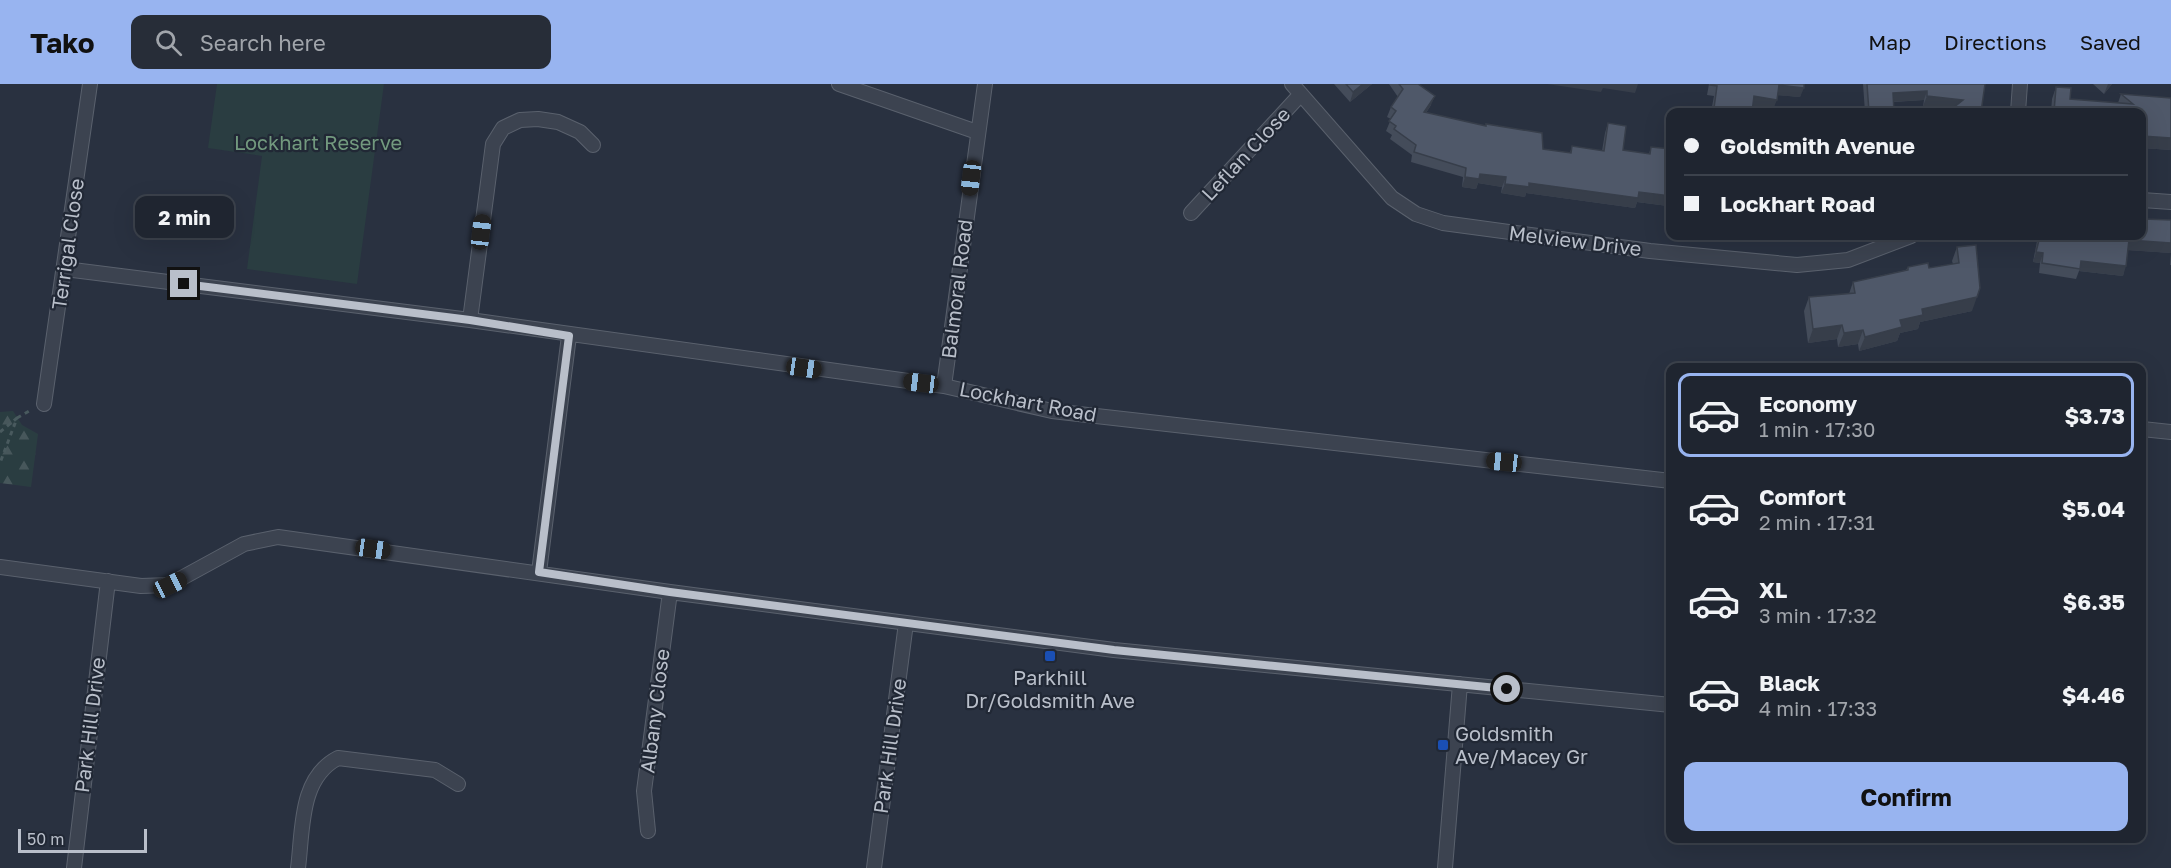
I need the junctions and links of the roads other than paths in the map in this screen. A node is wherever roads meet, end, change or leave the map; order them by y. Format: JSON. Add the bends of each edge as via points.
{"nodes":[{"id":1,"x":90,"y":84,"type":"edge"},
{"id":2,"x":839,"y":84,"type":"edge"},
{"id":3,"x":985,"y":84,"type":"edge"},
{"id":4,"x":2020,"y":84,"type":"edge"},
{"id":5,"x":1296,"y":89,"type":"edge"},
{"id":6,"x":2018,"y":108,"type":"edge"},
{"id":7,"x":977,"y":132,"type":"junction"},
{"id":8,"x":593,"y":145,"type":"dead end"},
{"id":9,"x":2146,"y":200,"type":"edge"},
{"id":10,"x":2171,"y":202,"type":"edge"},
{"id":11,"x":1191,"y":213,"type":"dead end"},
{"id":12,"x":1900,"y":240,"type":"edge"},
{"id":13,"x":65,"y":269,"type":"junction"},
{"id":14,"x":470,"y":320,"type":"junction"},
{"id":15,"x":569,"y":336,"type":"junction"},
{"id":16,"x":944,"y":386,"type":"junction"},
{"id":17,"x":44,"y":404,"type":"dead end"},
{"id":18,"x":2146,"y":429,"type":"edge"},
{"id":19,"x":2171,"y":432,"type":"edge"},
{"id":20,"x":1666,"y":479,"type":"edge"},
{"id":21,"x":0,"y":567,"type":"edge"},
{"id":22,"x":539,"y":572,"type":"junction"},
{"id":23,"x":108,"y":582,"type":"junction"},
{"id":24,"x":670,"y":592,"type":"junction"},
{"id":25,"x":906,"y":623,"type":"junction"},
{"id":26,"x":1460,"y":684,"type":"junction"},
{"id":27,"x":1666,"y":705,"type":"edge"},
{"id":28,"x":458,"y":784,"type":"dead end"},
{"id":29,"x":648,"y":831,"type":"dead end"},
{"id":30,"x":74,"y":868,"type":"edge"},
{"id":31,"x":298,"y":868,"type":"edge"},
{"id":32,"x":874,"y":868,"type":"edge"},
{"id":33,"x":1445,"y":868,"type":"edge"}],
"edges":[{"from":1,"to":13,"type":"street","name":"Terrigal Close"},
{"from":2,"to":7,"type":"street"},
{"from":3,"to":7,"type":"street","name":"Balmoral Road"},
{"from":4,"to":6,"type":"street"},
{"from":5,"to":11,"type":"street","name":"Leflan Close"},
{"from":5,"to":12,"type":"street","name":"Melview Drive","via":[[1392,198],[1416,214],[1443,223],[1797,266],[1848,260]]},
{"from":7,"to":16,"type":"street","name":"Balmoral Road"},
{"from":8,"to":14,"type":"street","via":[[580,132],[558,122],[520,120],[503,128],[493,144]]},
{"from":9,"to":10,"type":"street"},
{"from":13,"to":14,"type":"street","name":"Lockhart Road"},
{"from":13,"to":17,"type":"street","name":"Terrigal Close"},
{"from":14,"to":15,"type":"street","name":"Lockhart Road"},
{"from":15,"to":16,"type":"street","name":"Lockhart Road"},
{"from":15,"to":22,"type":"street"},
{"from":16,"to":20,"type":"street","name":"Lockhart Road","via":[[1052,411]]},
{"from":18,"to":19,"type":"street"},
{"from":21,"to":23,"type":"street"},
{"from":22,"to":23,"type":"street","via":[[278,537],[244,544],[170,585]]},
{"from":22,"to":24,"type":"street"},
{"from":23,"to":30,"type":"street","name":"Park Hill Drive"},
{"from":24,"to":25,"type":"street"},
{"from":24,"to":29,"type":"street","name":"Albany Close","via":[[644,791]]},
{"from":25,"to":26,"type":"street","via":[[1114,650]]},
{"from":25,"to":32,"type":"street","name":"Park Hill Drive"},
{"from":26,"to":27,"type":"street"},
{"from":26,"to":33,"type":"street"},
{"from":28,"to":31,"type":"street","via":[[435,770],[338,758],[328,763],[309,786]]}]}
